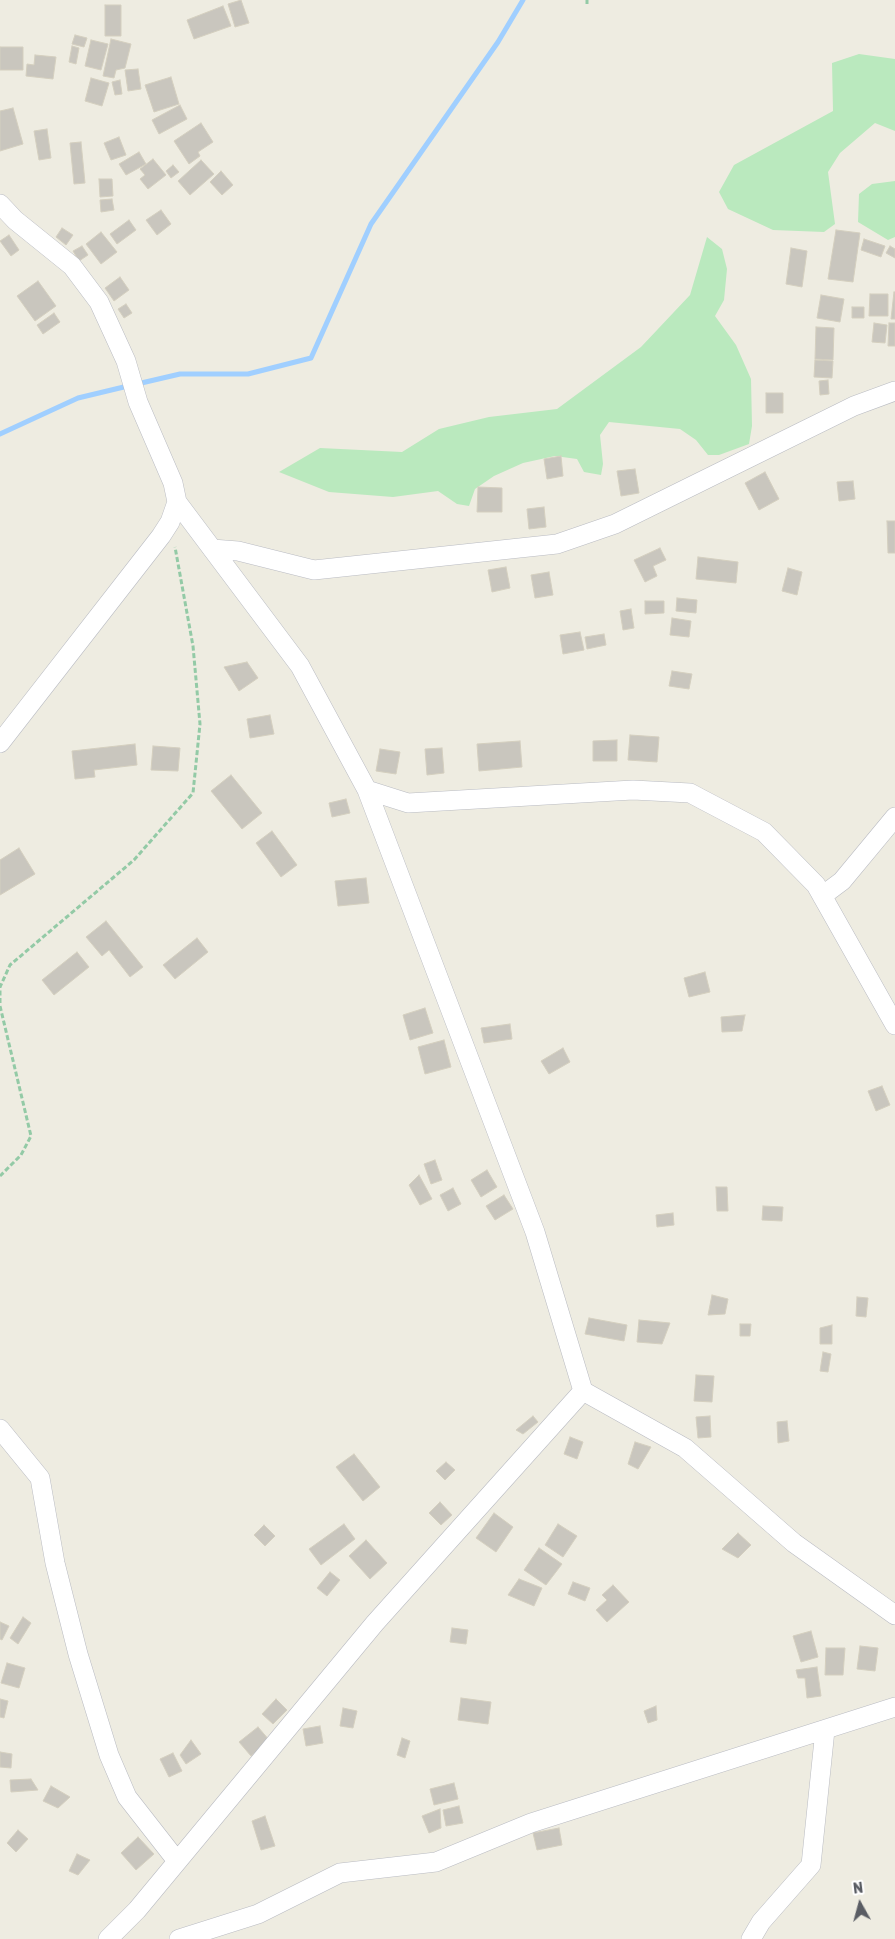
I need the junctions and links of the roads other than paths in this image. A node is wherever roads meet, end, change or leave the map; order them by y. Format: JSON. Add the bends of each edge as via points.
{"nodes":[{"id":1,"x":0,"y":204,"type":"edge"},
{"id":2,"x":895,"y":391,"type":"edge"},
{"id":3,"x":177,"y":502,"type":"junction"},
{"id":4,"x":212,"y":549,"type":"junction"},
{"id":5,"x":0,"y":743,"type":"edge"},
{"id":6,"x":367,"y":790,"type":"junction"},
{"id":7,"x":895,"y":817,"type":"edge"},
{"id":8,"x":822,"y":896,"type":"junction"},
{"id":9,"x":895,"y":1025,"type":"edge"},
{"id":10,"x":583,"y":1391,"type":"junction"},
{"id":11,"x":0,"y":1429,"type":"edge"},
{"id":12,"x":895,"y":1614,"type":"edge"},
{"id":13,"x":895,"y":1707,"type":"edge"},
{"id":14,"x":825,"y":1730,"type":"junction"},
{"id":15,"x":177,"y":1861,"type":"junction"},
{"id":16,"x":108,"y":1939,"type":"edge"},
{"id":17,"x":179,"y":1939,"type":"edge"},
{"id":18,"x":751,"y":1939,"type":"edge"}],
"edges":[{"from":1,"to":3,"type":"street","via":[[72,266],[99,302],[126,361],[138,402],[173,483]]},
{"from":2,"to":4,"type":"street","via":[[854,406],[615,524],[557,544],[314,570]]},
{"from":3,"to":4,"type":"street"},
{"from":3,"to":5,"type":"street","via":[[161,536]]},
{"from":4,"to":6,"type":"street","via":[[300,666]]},
{"from":6,"to":8,"type":"street","via":[[408,803],[633,790],[690,794],[764,832],[816,885]]},
{"from":6,"to":10,"type":"street","via":[[536,1232]]},
{"from":7,"to":8,"type":"street","via":[[842,881]]},
{"from":8,"to":9,"type":"street"},
{"from":10,"to":12,"type":"street","via":[[685,1448],[794,1543]]},
{"from":10,"to":15,"type":"street","via":[[375,1623]]},
{"from":11,"to":15,"type":"street","via":[[40,1478],[55,1563],[109,1755],[127,1797]]},
{"from":13,"to":14,"type":"street"},
{"from":14,"to":17,"type":"street","via":[[530,1823],[436,1862],[340,1873],[258,1914]]},
{"from":14,"to":18,"type":"street","via":[[811,1865],[761,1922]]},
{"from":15,"to":16,"type":"street","via":[[137,1910]]}]}
